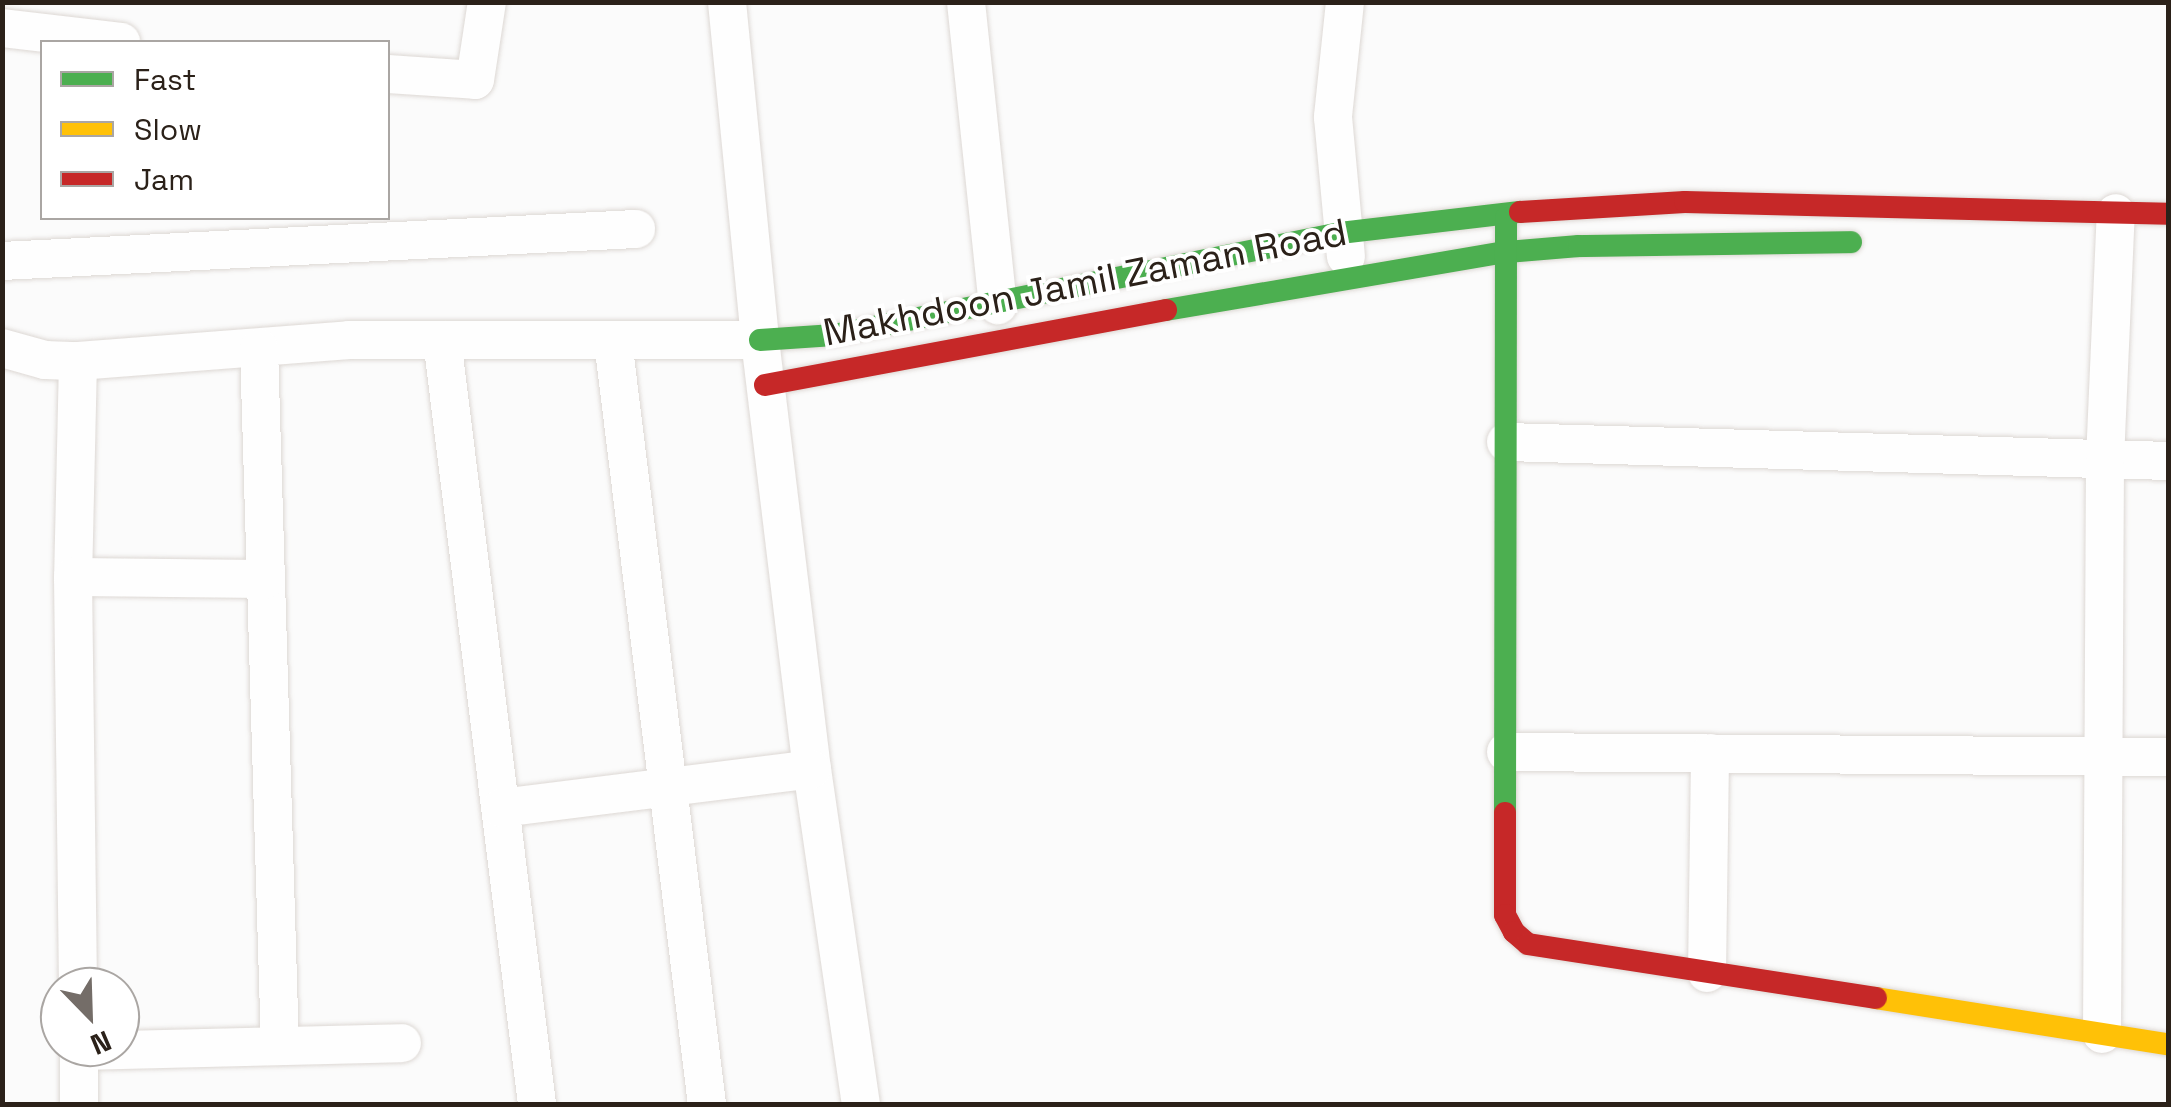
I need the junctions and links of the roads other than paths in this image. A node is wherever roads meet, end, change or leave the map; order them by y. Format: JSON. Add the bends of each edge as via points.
{"nodes":[{"id":1,"x":487,"y":2,"type":"edge"},
{"id":2,"x":727,"y":2,"type":"edge"},
{"id":3,"x":966,"y":2,"type":"edge"},
{"id":4,"x":1344,"y":2,"type":"edge"},
{"id":5,"x":2,"y":28,"type":"edge"},
{"id":6,"x":103,"y":40,"type":"edge"},
{"id":7,"x":390,"y":74,"type":"edge"},
{"id":8,"x":1710,"y":202,"type":"junction"},
{"id":9,"x":1506,"y":212,"type":"junction"},
{"id":10,"x":2168,"y":214,"type":"edge"},
{"id":11,"x":636,"y":229,"type":"dead end"},
{"id":12,"x":1340,"y":233,"type":"junction"},
{"id":13,"x":2115,"y":238,"type":"junction"},
{"id":14,"x":1871,"y":243,"type":"dead end"},
{"id":15,"x":1712,"y":244,"type":"junction"},
{"id":16,"x":1507,"y":252,"type":"junction"},
{"id":17,"x":2,"y":262,"type":"edge"},
{"id":18,"x":1351,"y":278,"type":"junction"},
{"id":19,"x":998,"y":305,"type":"junction"},
{"id":20,"x":442,"y":340,"type":"junction"},
{"id":21,"x":760,"y":340,"type":"junction"},
{"id":22,"x":613,"y":341,"type":"junction"},
{"id":23,"x":2,"y":348,"type":"edge"},
{"id":24,"x":258,"y":348,"type":"junction"},
{"id":25,"x":78,"y":361,"type":"junction"},
{"id":26,"x":766,"y":384,"type":"junction"},
{"id":27,"x":1506,"y":442,"type":"junction"},
{"id":28,"x":2105,"y":460,"type":"junction"},
{"id":29,"x":2168,"y":461,"type":"edge"},
{"id":30,"x":73,"y":576,"type":"junction"},
{"id":31,"x":266,"y":579,"type":"junction"},
{"id":32,"x":1506,"y":752,"type":"junction"},
{"id":33,"x":1710,"y":753,"type":"junction"},
{"id":34,"x":2107,"y":756,"type":"junction"},
{"id":35,"x":2168,"y":756,"type":"edge"},
{"id":36,"x":812,"y":769,"type":"junction"},
{"id":37,"x":667,"y":787,"type":"junction"},
{"id":38,"x":501,"y":808,"type":"junction"},
{"id":39,"x":78,"y":967,"type":"edge"},
{"id":40,"x":1707,"y":973,"type":"junction"},
{"id":41,"x":2102,"y":1034,"type":"junction"},
{"id":42,"x":402,"y":1043,"type":"dead end"},
{"id":43,"x":2168,"y":1044,"type":"edge"},
{"id":44,"x":280,"y":1046,"type":"junction"},
{"id":45,"x":140,"y":1048,"type":"edge"},
{"id":46,"x":79,"y":1067,"type":"edge"},
{"id":47,"x":79,"y":1104,"type":"edge"},
{"id":48,"x":538,"y":1104,"type":"edge"},
{"id":49,"x":707,"y":1104,"type":"edge"},
{"id":50,"x":861,"y":1104,"type":"edge"}],
"edges":[{"from":1,"to":7,"type":"street","via":[[475,80]]},
{"from":2,"to":21,"type":"street"},
{"from":3,"to":19,"type":"street"},
{"from":4,"to":12,"type":"street","via":[[1333,117]]},
{"from":5,"to":6,"type":"street"},
{"from":8,"to":9,"type":"street","name":"Makhdoon Jamil Zaman Road"},
{"from":8,"to":13,"type":"street","name":"Makhdoon Jamil Zaman Road"},
{"from":8,"to":15,"type":"street"},
{"from":9,"to":12,"type":"street","name":"Makhdoon Jamil Zaman Road"},
{"from":9,"to":16,"type":"street"},
{"from":10,"to":13,"type":"street","name":"Makhdoon Jamil Zaman Road"},
{"from":11,"to":17,"type":"street"},
{"from":12,"to":18,"type":"street"},
{"from":12,"to":19,"type":"street","name":"Makhdoon Jamil Zaman Road"},
{"from":13,"to":28,"type":"street"},
{"from":14,"to":15,"type":"street","name":"Makhdoon Jamil Zaman Road"},
{"from":15,"to":16,"type":"street","name":"Makhdoon Jamil Zaman Road"},
{"from":16,"to":18,"type":"street","name":"Makhdoon Jamil Zaman Road"},
{"from":16,"to":27,"type":"street"},
{"from":18,"to":26,"type":"street","name":"Makhdoon Jamil Zaman Road"},
{"from":19,"to":21,"type":"street","name":"Makhdoon Jamil Zaman Road","via":[[834,335]]},
{"from":20,"to":22,"type":"street","name":"Makhdoon Jamil Zaman Road"},
{"from":20,"to":24,"type":"street","name":"Makhdoon Jamil Zaman Road"},
{"from":20,"to":38,"type":"street"},
{"from":21,"to":22,"type":"street","name":"Makhdoon Jamil Zaman Road"},
{"from":21,"to":26,"type":"street"},
{"from":22,"to":37,"type":"street"},
{"from":23,"to":25,"type":"street","name":"Makhdoon Jamil Zaman Road"},
{"from":24,"to":25,"type":"street","name":"Makhdoon Jamil Zaman Road"},
{"from":24,"to":31,"type":"street"},
{"from":25,"to":30,"type":"street"},
{"from":26,"to":36,"type":"street"},
{"from":27,"to":28,"type":"street"},
{"from":27,"to":32,"type":"street"},
{"from":28,"to":29,"type":"street"},
{"from":28,"to":34,"type":"street"},
{"from":30,"to":31,"type":"street"},
{"from":30,"to":39,"type":"street"},
{"from":31,"to":44,"type":"street"},
{"from":32,"to":33,"type":"street"},
{"from":32,"to":40,"type":"street","via":[[1506,915],[1514,932],[1528,944]]},
{"from":33,"to":34,"type":"street"},
{"from":33,"to":40,"type":"street"},
{"from":34,"to":35,"type":"street"},
{"from":34,"to":41,"type":"street"},
{"from":36,"to":37,"type":"street"},
{"from":36,"to":50,"type":"street"},
{"from":37,"to":38,"type":"street"},
{"from":37,"to":49,"type":"street"},
{"from":38,"to":48,"type":"street"},
{"from":40,"to":41,"type":"street"},
{"from":41,"to":43,"type":"street"},
{"from":42,"to":44,"type":"street"},
{"from":44,"to":45,"type":"street"},
{"from":46,"to":47,"type":"street"}]}
